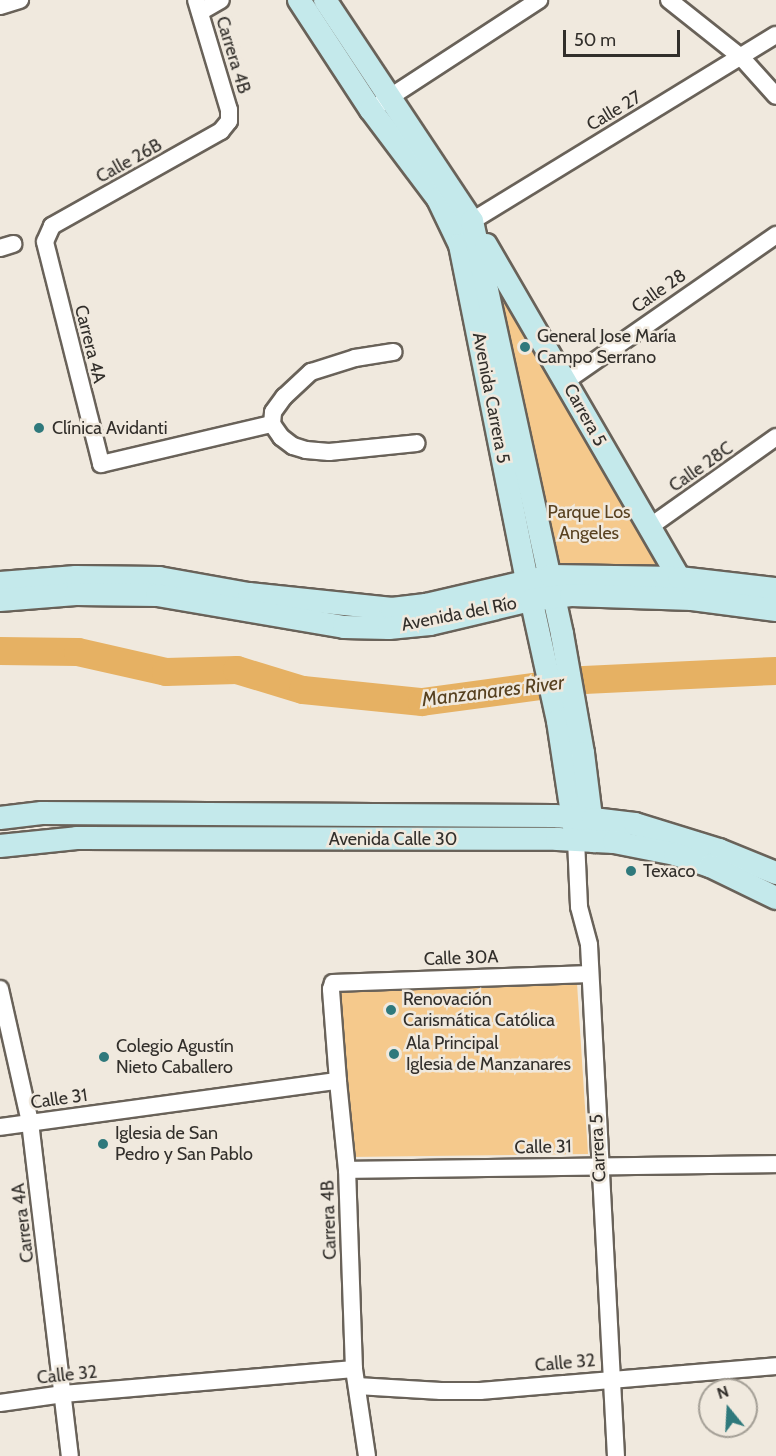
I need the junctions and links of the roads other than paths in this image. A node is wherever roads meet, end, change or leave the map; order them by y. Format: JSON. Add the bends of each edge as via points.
{"nodes":[{"id":1,"x":20,"y":0,"type":"edge"},
{"id":2,"x":221,"y":0,"type":"edge"},
{"id":3,"x":299,"y":0,"type":"edge"},
{"id":4,"x":326,"y":0,"type":"edge"},
{"id":5,"x":539,"y":0,"type":"edge"},
{"id":6,"x":669,"y":0,"type":"edge"},
{"id":7,"x":0,"y":6,"type":"edge"},
{"id":8,"x":198,"y":6,"type":"edge"},
{"id":9,"x":776,"y":35,"type":"edge"},
{"id":10,"x":741,"y":57,"type":"junction"},
{"id":11,"x":776,"y":96,"type":"edge"},
{"id":12,"x":380,"y":104,"type":"junction"},
{"id":13,"x":229,"y":122,"type":"joint"},
{"id":14,"x":472,"y":221,"type":"junction"},
{"id":15,"x":47,"y":232,"type":"joint"},
{"id":16,"x":776,"y":235,"type":"edge"},
{"id":17,"x":394,"y":352,"type":"dead end"},
{"id":18,"x":566,"y":381,"type":"junction"},
{"id":19,"x":272,"y":424,"type":"junction"},
{"id":20,"x":776,"y":437,"type":"edge"},
{"id":21,"x":417,"y":443,"type":"dead end"},
{"id":22,"x":648,"y":528,"type":"junction"},
{"id":23,"x":679,"y":578,"type":"junction"},
{"id":24,"x":0,"y":583,"type":"edge"},
{"id":25,"x":553,"y":586,"type":"junction"},
{"id":26,"x":776,"y":589,"type":"edge"},
{"id":27,"x":529,"y":590,"type":"junction"},
{"id":28,"x":0,"y":600,"type":"edge"},
{"id":29,"x":776,"y":610,"type":"edge"},
{"id":30,"x":552,"y":636,"type":"junction"},
{"id":31,"x":578,"y":779,"type":"junction"},
{"id":32,"x":537,"y":816,"type":"junction"},
{"id":33,"x":0,"y":818,"type":"edge"},
{"id":34,"x":635,"y":824,"type":"junction"},
{"id":35,"x":584,"y":829,"type":"junction"},
{"id":36,"x":0,"y":846,"type":"edge"},
{"id":37,"x":776,"y":873,"type":"edge"},
{"id":38,"x":776,"y":898,"type":"edge"},
{"id":39,"x":590,"y":974,"type":"junction"},
{"id":40,"x":333,"y":982,"type":"joint"},
{"id":41,"x":0,"y":989,"type":"edge"},
{"id":42,"x":338,"y":1081,"type":"junction"},
{"id":43,"x":30,"y":1122,"type":"junction"},
{"id":44,"x":0,"y":1127,"type":"edge"},
{"id":45,"x":776,"y":1164,"type":"edge"},
{"id":46,"x":599,"y":1166,"type":"junction"},
{"id":47,"x":347,"y":1170,"type":"junction"},
{"id":48,"x":776,"y":1366,"type":"edge"},
{"id":49,"x":356,"y":1378,"type":"junction"},
{"id":50,"x":610,"y":1379,"type":"junction"},
{"id":51,"x":63,"y":1394,"type":"junction"},
{"id":52,"x":0,"y":1403,"type":"edge"},
{"id":53,"x":70,"y":1456,"type":"edge"},
{"id":54,"x":367,"y":1456,"type":"edge"},
{"id":55,"x":616,"y":1456,"type":"edge"}],
"edges":[{"from":1,"to":7,"type":"street"},
{"from":2,"to":8,"type":"street"},
{"from":3,"to":12,"type":"main road","name":"Avenida Carrera 5"},
{"from":4,"to":12,"type":"main road","name":"Avenida Carrera 5"},
{"from":5,"to":12,"type":"street"},
{"from":6,"to":10,"type":"street"},
{"from":8,"to":13,"type":"street","name":"Carrera 4B","via":[[229,110]]},
{"from":9,"to":10,"type":"street","name":"Calle 27"},
{"from":10,"to":11,"type":"street"},
{"from":10,"to":14,"type":"street","name":"Calle 27"},
{"from":12,"to":14,"type":"main road","name":"Avenida Carrera 5"},
{"from":12,"to":27,"type":"main road","name":"Avenida Carrera 5","via":[[438,199],[460,245]]},
{"from":13,"to":15,"type":"street","name":"Calle 26B","via":[[221,131]]},
{"from":14,"to":18,"type":"main road","name":"Carrera 5"},
{"from":14,"to":25,"type":"main road","name":"Avenida Carrera 5"},
{"from":15,"to":19,"type":"street","name":"Carrera 4A","via":[[45,242],[101,464]]},
{"from":16,"to":18,"type":"street","name":"Calle 28"},
{"from":17,"to":19,"type":"street","via":[[355,358],[311,372],[284,397],[273,412]]},
{"from":18,"to":22,"type":"main road","name":"Carrera 5"},
{"from":19,"to":21,"type":"street","via":[[293,446],[306,450],[329,452]]},
{"from":20,"to":22,"type":"street","name":"Calle 28C"},
{"from":22,"to":23,"type":"main road","name":"Carrera 5"},
{"from":23,"to":25,"type":"main road","name":"Avenida del Río"},
{"from":23,"to":26,"type":"main road","name":"Avenida del Río"},
{"from":24,"to":27,"type":"main road","name":"Avenida del Río","via":[[76,576],[159,578],[249,594],[392,609]]},
{"from":25,"to":27,"type":"main road","name":"Avenida del Río"},
{"from":25,"to":29,"type":"main road","name":"Avenida del Río"},
{"from":25,"to":30,"type":"main road","name":"Avenida Carrera 5"},
{"from":27,"to":28,"type":"main road","name":"Avenida del Río","via":[[430,624],[389,628],[344,627],[157,595],[76,594]]},
{"from":27,"to":30,"type":"main road","name":"Avenida Carrera 5"},
{"from":30,"to":31,"type":"main road","name":"Avenida Carrera 5"},
{"from":31,"to":32,"type":"main road"},
{"from":31,"to":34,"type":"main road"},
{"from":31,"to":35,"type":"main road","name":"Avenida Carrera 5"},
{"from":32,"to":33,"type":"main road","name":"Avenida Calle 30","via":[[42,813]]},
{"from":32,"to":35,"type":"main road","name":"Avenida Calle 30"},
{"from":34,"to":35,"type":"main road","name":"Avenida Calle 30"},
{"from":34,"to":37,"type":"main road","name":"Avenida Calle 30"},
{"from":35,"to":36,"type":"main road","name":"Avenida Calle 30","via":[[77,838]]},
{"from":35,"to":38,"type":"main road","name":"Avenida Calle 30","via":[[710,866]]},
{"from":35,"to":39,"type":"street","name":"Carrera 5","via":[[579,907],[589,945]]},
{"from":39,"to":40,"type":"street","name":"Calle 30A"},
{"from":39,"to":46,"type":"street","name":"Carrera 5"},
{"from":40,"to":42,"type":"street","name":"Carrera 4B"},
{"from":41,"to":43,"type":"street","name":"Carrera 4A"},
{"from":42,"to":43,"type":"street","name":"Calle 31"},
{"from":42,"to":47,"type":"street","name":"Carrera 4B"},
{"from":43,"to":44,"type":"street","name":"Calle 31"},
{"from":43,"to":51,"type":"street","name":"Carrera 4A"},
{"from":45,"to":46,"type":"street","name":"Calle 31"},
{"from":46,"to":47,"type":"street","name":"Calle 31"},
{"from":46,"to":50,"type":"street","name":"Carrera 5"},
{"from":47,"to":49,"type":"street","name":"Carrera 4B"},
{"from":48,"to":50,"type":"street","name":"Calle 32"},
{"from":49,"to":50,"type":"street","name":"Calle 32","via":[[441,1391]]},
{"from":49,"to":51,"type":"street","name":"Calle 32"},
{"from":49,"to":54,"type":"street","name":"Carrera 4B"},
{"from":50,"to":55,"type":"street","name":"Carrera 5"},
{"from":51,"to":52,"type":"street","name":"Calle 32"},
{"from":51,"to":53,"type":"street","name":"Carrera 4A"}]}
